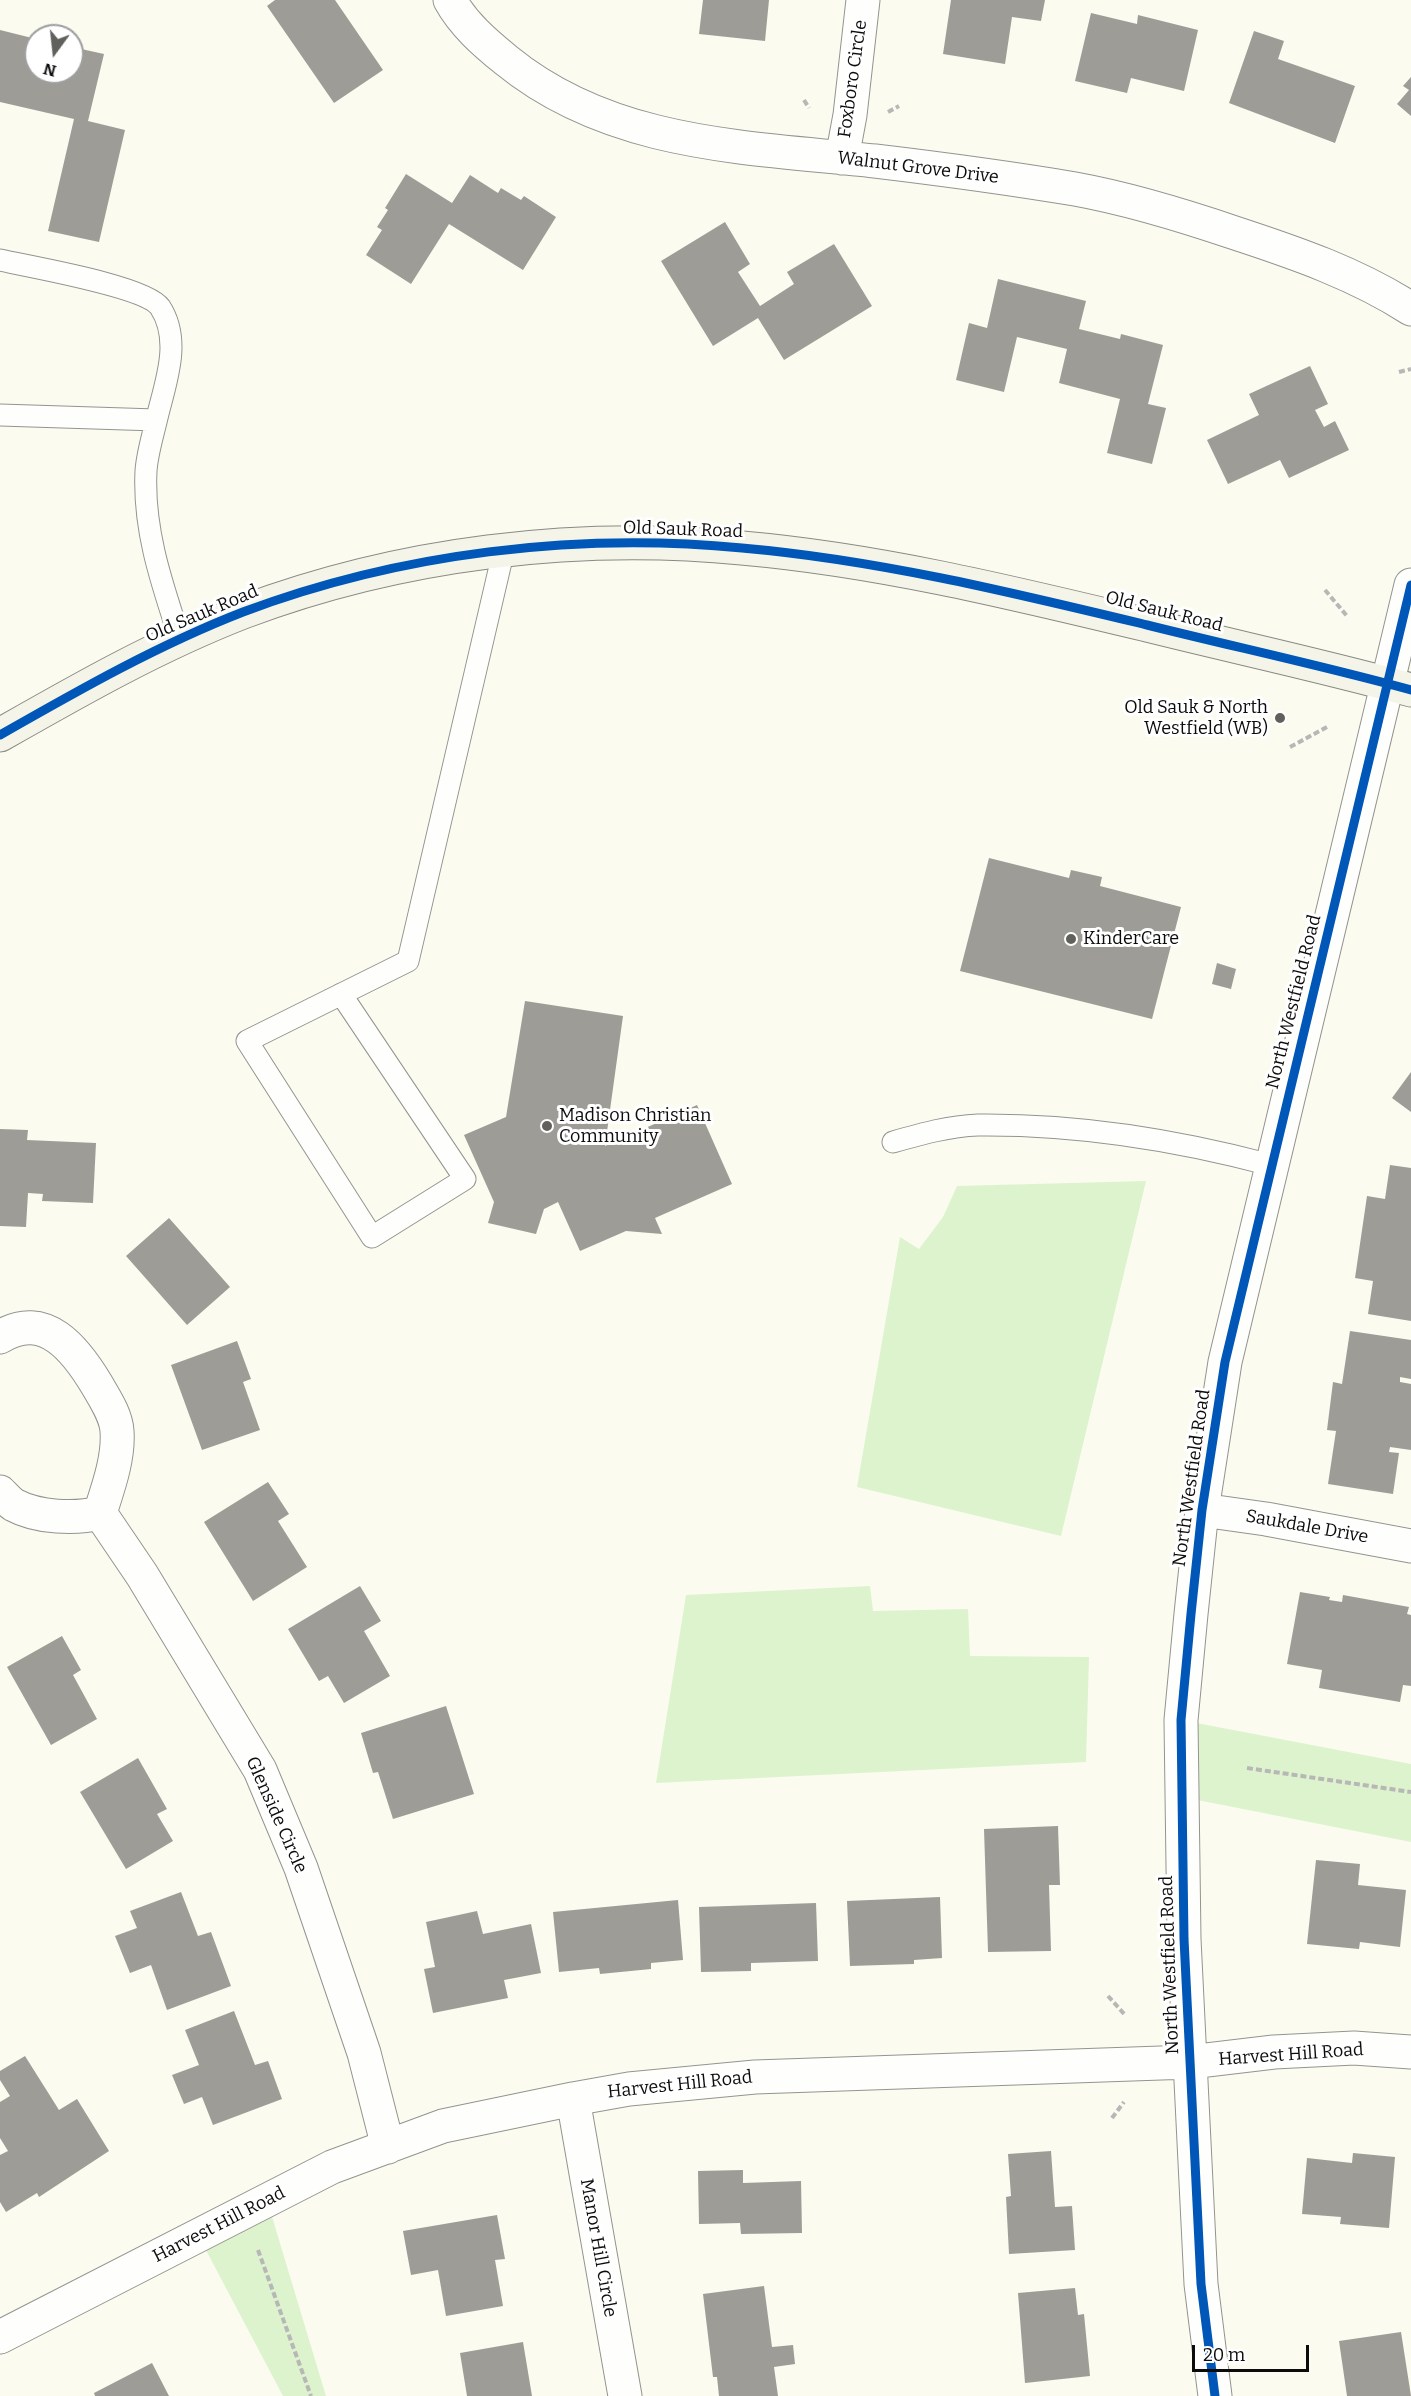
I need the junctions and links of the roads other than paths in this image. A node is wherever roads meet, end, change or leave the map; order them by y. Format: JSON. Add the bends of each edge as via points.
{"nodes":[{"id":1,"x":450,"y":0,"type":"edge"},
{"id":2,"x":863,"y":0,"type":"edge"},
{"id":3,"x":842,"y":158,"type":"junction"},
{"id":4,"x":0,"y":260,"type":"edge"},
{"id":5,"x":1411,"y":309,"type":"edge"},
{"id":6,"x":0,"y":414,"type":"edge"},
{"id":7,"x":156,"y":420,"type":"junction"},
{"id":8,"x":504,"y":549,"type":"junction"},
{"id":9,"x":1411,"y":585,"type":"edge"},
{"id":10,"x":180,"y":639,"type":"junction"},
{"id":11,"x":1405,"y":690,"type":"edge"},
{"id":12,"x":0,"y":735,"type":"edge"},
{"id":13,"x":342,"y":994,"type":"junction"},
{"id":14,"x":893,"y":1142,"type":"dead end"},
{"id":15,"x":1271,"y":1165,"type":"junction"},
{"id":16,"x":0,"y":1337,"type":"edge"},
{"id":17,"x":0,"y":1492,"type":"edge"},
{"id":18,"x":1202,"y":1510,"type":"junction"},
{"id":19,"x":100,"y":1513,"type":"junction"},
{"id":20,"x":1411,"y":1546,"type":"edge"},
{"id":21,"x":1411,"y":2052,"type":"edge"},
{"id":22,"x":1190,"y":2062,"type":"junction"},
{"id":23,"x":573,"y":2099,"type":"junction"},
{"id":24,"x":388,"y":2146,"type":"junction"},
{"id":25,"x":0,"y":2337,"type":"edge"},
{"id":26,"x":625,"y":2396,"type":"edge"},
{"id":27,"x":1215,"y":2396,"type":"edge"}],
"edges":[{"from":1,"to":3,"type":"street","name":"Walnut Grove Drive","via":[[484,42],[534,83],[590,112],[708,144]]},
{"from":2,"to":3,"type":"street","name":"Foxboro Circle"},
{"from":3,"to":5,"type":"street","name":"Walnut Grove Drive","via":[[972,173],[1153,206],[1330,267]]},
{"from":4,"to":7,"type":"lane","via":[[135,291],[159,306],[170,334],[170,362]]},
{"from":6,"to":7,"type":"lane"},
{"from":7,"to":10,"type":"lane","via":[[146,469],[150,537]]},
{"from":8,"to":10,"type":"street","name":"Old Sauk Road","via":[[339,582],[243,612]]},
{"from":8,"to":11,"type":"street","name":"Old Sauk Road","via":[[674,544],[826,558],[1040,600]]},
{"from":8,"to":13,"type":"lane","via":[[408,962]]},
{"from":9,"to":11,"type":"street","name":"North Westfield Road"},
{"from":10,"to":12,"type":"street","name":"Old Sauk Road"},
{"from":11,"to":15,"type":"street","name":"North Westfield Road"},
{"from":13,"to":13,"type":"lane","via":[[465,1179],[372,1237],[247,1041]]},
{"from":14,"to":15,"type":"lane","via":[[977,1125],[1077,1131],[1208,1148]]},
{"from":15,"to":18,"type":"street","name":"North Westfield Road","via":[[1225,1362]]},
{"from":16,"to":19,"type":"street","via":[[23,1327],[55,1334],[80,1358],[108,1404],[117,1431],[111,1476]]},
{"from":17,"to":19,"type":"street","via":[[15,1505],[46,1514],[79,1518]]},
{"from":18,"to":20,"type":"street","name":"Saukdale Drive"},
{"from":18,"to":22,"type":"street","name":"North Westfield Road","via":[[1181,1719]]},
{"from":19,"to":24,"type":"street","name":"Glenside Circle","via":[[260,1770],[301,1868],[360,2042]]},
{"from":21,"to":22,"type":"street","name":"Harvest Hill Road","via":[[1353,2048]]},
{"from":22,"to":23,"type":"street","name":"Harvest Hill Road","via":[[755,2077],[629,2089]]},
{"from":22,"to":27,"type":"street","name":"North Westfield Road","via":[[1201,2284]]},
{"from":23,"to":24,"type":"street","name":"Harvest Hill Road","via":[[443,2126]]},
{"from":23,"to":26,"type":"street","name":"Manor Hill Circle"},
{"from":24,"to":25,"type":"street","name":"Harvest Hill Road","via":[[332,2167]]}]}
